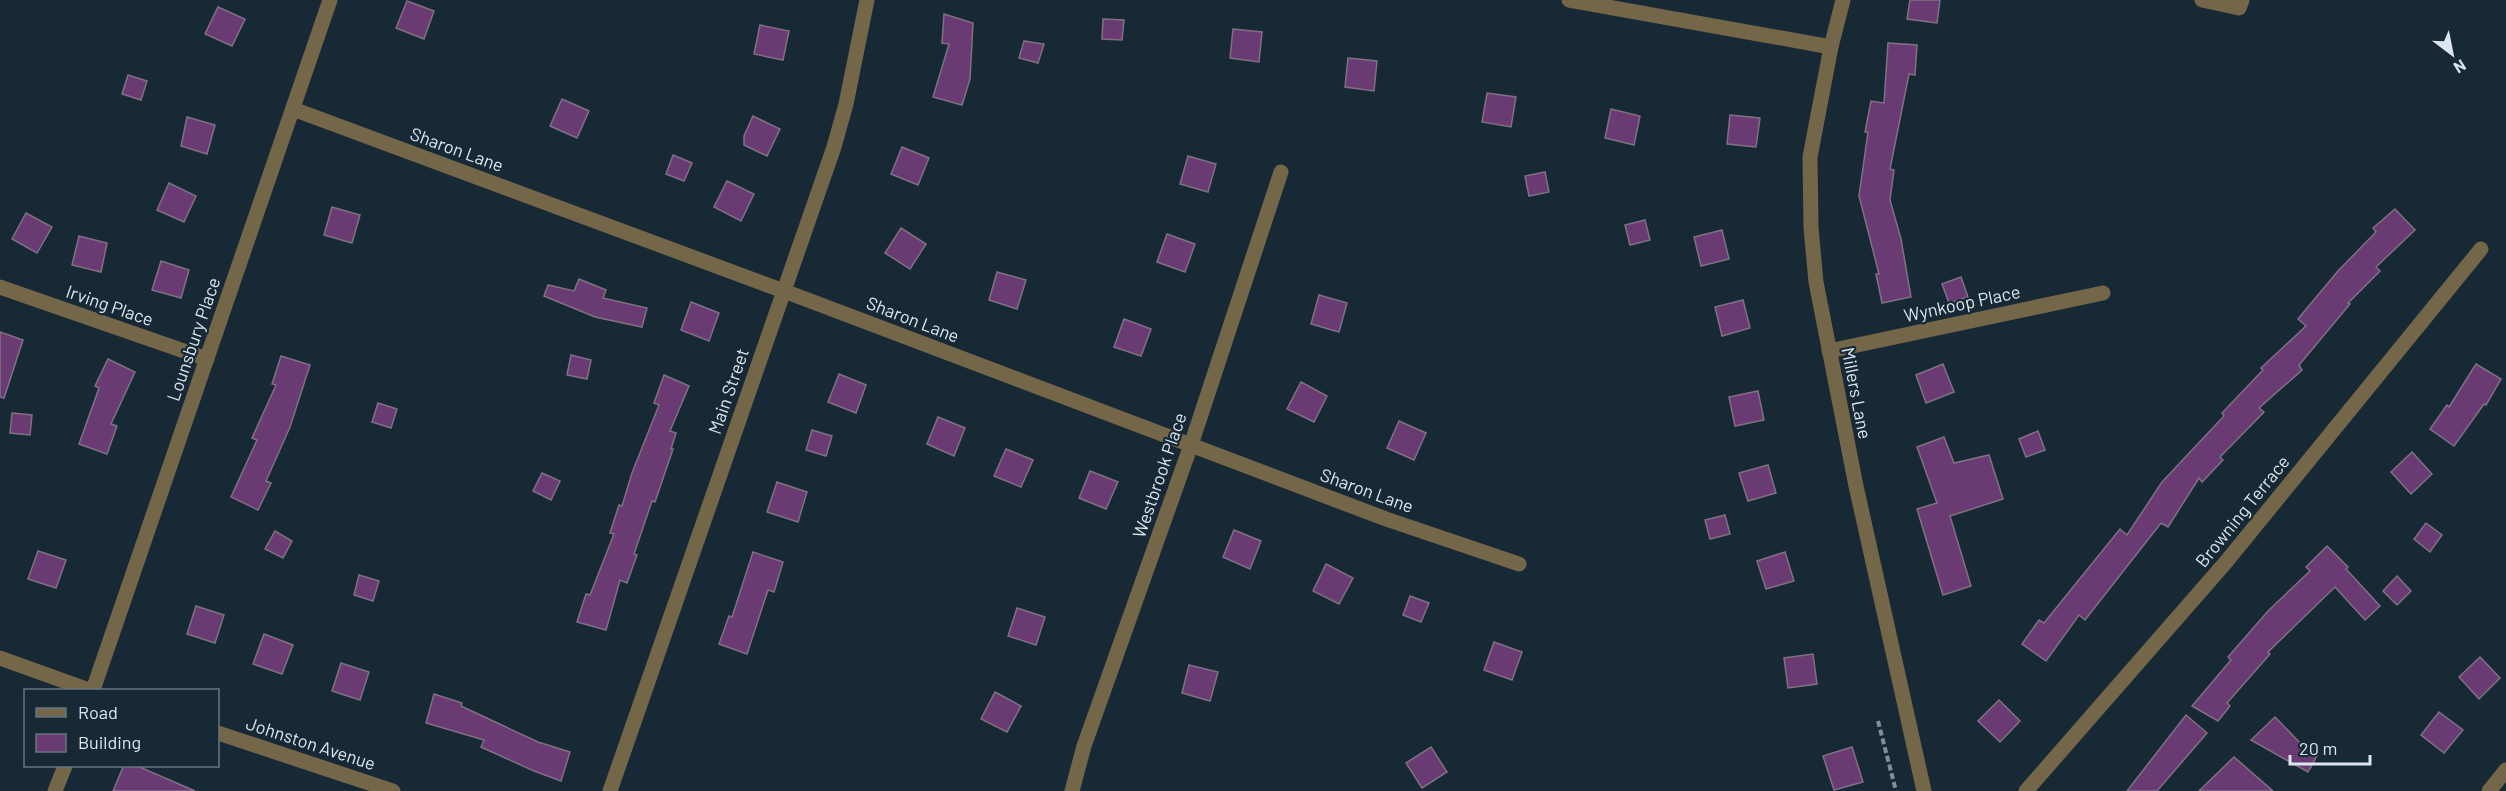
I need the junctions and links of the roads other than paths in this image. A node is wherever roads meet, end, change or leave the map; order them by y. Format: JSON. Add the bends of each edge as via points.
{"nodes":[{"id":1,"x":330,"y":0,"type":"edge"},
{"id":2,"x":867,"y":0,"type":"edge"},
{"id":3,"x":1569,"y":0,"type":"edge"},
{"id":4,"x":1843,"y":0,"type":"edge"},
{"id":5,"x":2202,"y":0,"type":"edge"},
{"id":6,"x":2242,"y":0,"type":"edge"},
{"id":7,"x":1830,"y":47,"type":"junction"},
{"id":8,"x":293,"y":109,"type":"junction"},
{"id":9,"x":1281,"y":172,"type":"dead end"},
{"id":10,"x":2481,"y":249,"type":"dead end"},
{"id":11,"x":0,"y":287,"type":"edge"},
{"id":12,"x":784,"y":291,"type":"junction"},
{"id":13,"x":2103,"y":293,"type":"dead end"},
{"id":14,"x":1829,"y":351,"type":"junction"},
{"id":15,"x":207,"y":359,"type":"junction"},
{"id":16,"x":1191,"y":445,"type":"junction"},
{"id":17,"x":1519,"y":564,"type":"dead end"},
{"id":18,"x":0,"y":658,"type":"edge"},
{"id":19,"x":88,"y":689,"type":"edge"},
{"id":20,"x":91,"y":689,"type":"edge"},
{"id":21,"x":219,"y":733,"type":"edge"},
{"id":22,"x":64,"y":767,"type":"edge"},
{"id":23,"x":2506,"y":770,"type":"edge"},
{"id":24,"x":55,"y":791,"type":"edge"},
{"id":25,"x":393,"y":791,"type":"edge"},
{"id":26,"x":610,"y":791,"type":"edge"},
{"id":27,"x":1072,"y":791,"type":"edge"},
{"id":28,"x":1924,"y":791,"type":"edge"},
{"id":29,"x":2025,"y":791,"type":"edge"},
{"id":30,"x":2489,"y":791,"type":"edge"}],
"edges":[{"from":1,"to":8,"type":"street","name":"Lounsbury Place"},
{"from":2,"to":12,"type":"street","name":"Main Street","via":[[834,147]]},
{"from":3,"to":7,"type":"street"},
{"from":4,"to":7,"type":"street","name":"Millers Lane"},
{"from":5,"to":6,"type":"street","via":[[2239,8]]},
{"from":7,"to":14,"type":"street","name":"Millers Lane","via":[[1810,157],[1816,282]]},
{"from":8,"to":12,"type":"street","name":"Sharon Lane"},
{"from":8,"to":15,"type":"street","name":"Lounsbury Place"},
{"from":9,"to":16,"type":"street","name":"Westbrook Place"},
{"from":10,"to":29,"type":"street","name":"Browning Terrace","via":[[2226,562]]},
{"from":11,"to":15,"type":"street","name":"Irving Place"},
{"from":12,"to":16,"type":"street","name":"Sharon Lane"},
{"from":12,"to":26,"type":"street","name":"Main Street"},
{"from":13,"to":14,"type":"street","name":"Wynkoop Place"},
{"from":14,"to":28,"type":"street","name":"Millers Lane"},
{"from":15,"to":20,"type":"street","name":"Lounsbury Place"},
{"from":16,"to":17,"type":"street","name":"Sharon Lane","via":[[1386,519]]},
{"from":16,"to":27,"type":"street","name":"Westbrook Place","via":[[1084,746]]},
{"from":18,"to":19,"type":"street"},
{"from":21,"to":25,"type":"street","name":"Johnston Avenue"},
{"from":22,"to":24,"type":"street"},
{"from":23,"to":30,"type":"street"}]}
